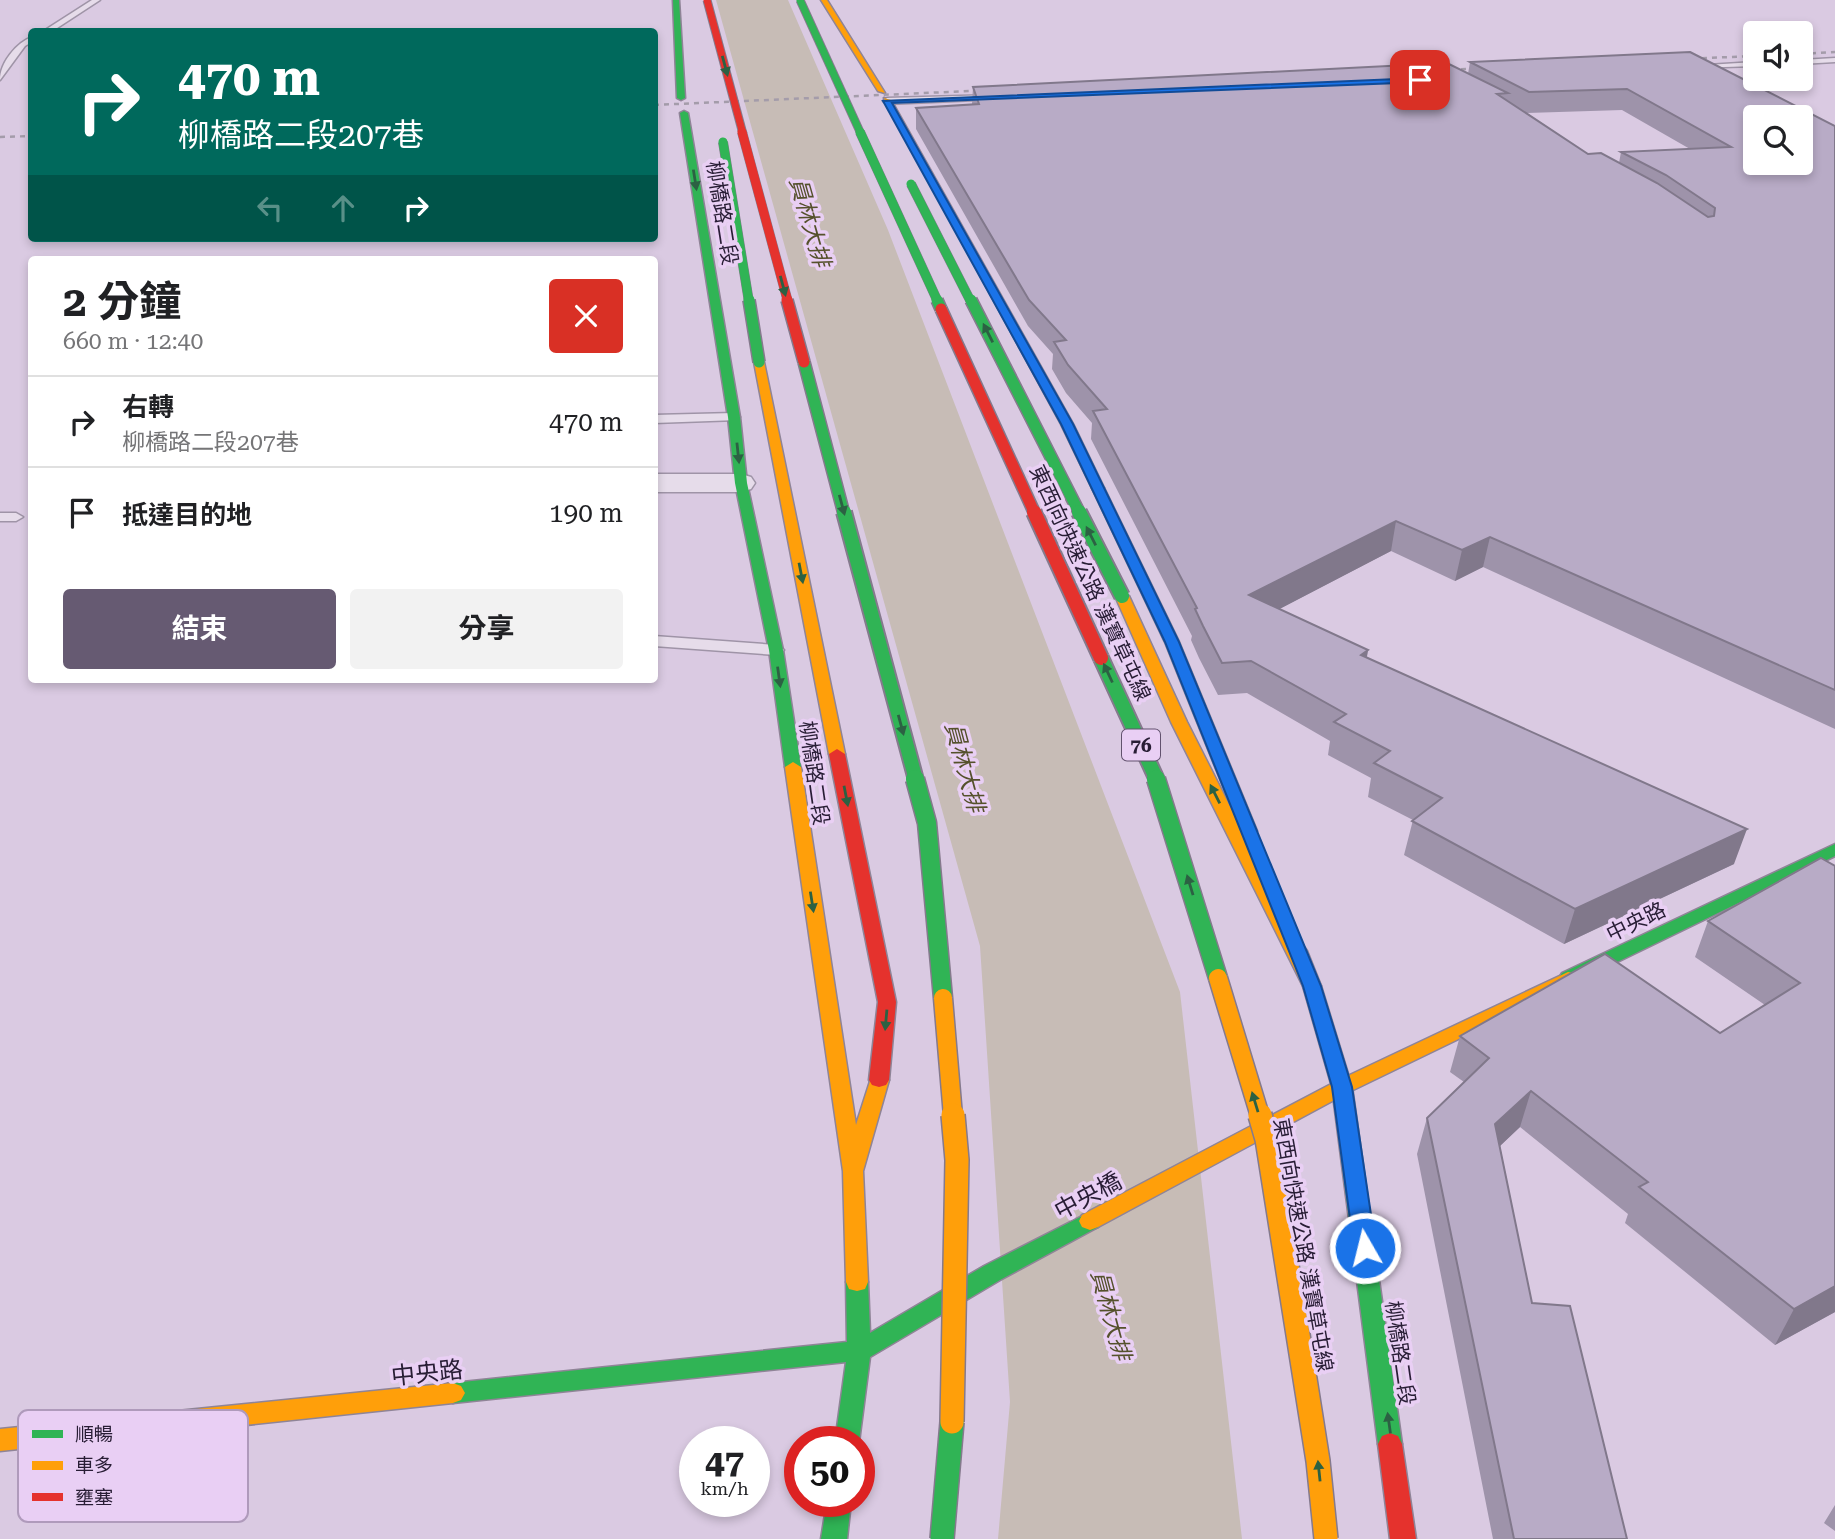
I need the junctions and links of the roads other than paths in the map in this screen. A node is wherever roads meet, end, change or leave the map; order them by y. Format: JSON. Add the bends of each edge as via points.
{"nodes":[{"id":1,"x":97,"y":0,"type":"edge"},
{"id":2,"x":676,"y":0,"type":"edge"},
{"id":3,"x":800,"y":0,"type":"edge"},
{"id":4,"x":811,"y":0,"type":"edge"},
{"id":5,"x":824,"y":0,"type":"edge"},
{"id":6,"x":709,"y":7,"type":"edge"},
{"id":7,"x":52,"y":28,"type":"edge"},
{"id":8,"x":28,"y":41,"type":"edge"},
{"id":9,"x":1835,"y":60,"type":"edge"},
{"id":10,"x":1813,"y":61,"type":"edge"},
{"id":11,"x":1743,"y":65,"type":"edge"},
{"id":12,"x":1688,"y":67,"type":"edge"},
{"id":13,"x":0,"y":78,"type":"edge"},
{"id":14,"x":715,"y":95,"type":"dead end"},
{"id":15,"x":1010,"y":96,"type":"edge"},
{"id":16,"x":882,"y":101,"type":"junction"},
{"id":17,"x":719,"y":121,"type":"dead end"},
{"id":18,"x":906,"y":173,"type":"dead end"},
{"id":19,"x":734,"y":417,"type":"junction"},
{"id":20,"x":658,"y":419,"type":"edge"},
{"id":21,"x":658,"y":483,"type":"edge"},
{"id":22,"x":741,"y":483,"type":"junction"},
{"id":23,"x":0,"y":517,"type":"edge"},
{"id":24,"x":16,"y":517,"type":"dead end"},
{"id":25,"x":658,"y":641,"type":"edge"},
{"id":26,"x":776,"y":650,"type":"junction"},
{"id":27,"x":1835,"y":849,"type":"edge"},
{"id":28,"x":1312,"y":986,"type":"junction"},
{"id":29,"x":1342,"y":1087,"type":"junction"},
{"id":30,"x":853,"y":1171,"type":"junction"},
{"id":31,"x":859,"y":1351,"type":"junction"},
{"id":32,"x":248,"y":1414,"type":"edge"},
{"id":33,"x":849,"y":1426,"type":"edge"},
{"id":34,"x":18,"y":1438,"type":"edge"},
{"id":35,"x":0,"y":1440,"type":"edge"},
{"id":36,"x":837,"y":1517,"type":"edge"},
{"id":37,"x":834,"y":1539,"type":"edge"},
{"id":38,"x":942,"y":1539,"type":"edge"},
{"id":39,"x":1326,"y":1539,"type":"edge"},
{"id":40,"x":1403,"y":1539,"type":"edge"}],
"edges":[{"from":1,"to":7,"type":"lane"},
{"from":2,"to":19,"type":"main road","name":"柳橋路二段","one_way":true,"via":[[683,105]]},
{"from":39,"to":3,"type":"main road","name":"東西向快速公路 漢寶草屯線","number":"76","one_way":true,"bridge":true,"via":[[1318,1461],[1266,1139],[1161,790]]},
{"from":4,"to":16,"type":"main road"},
{"from":5,"to":16,"type":"main road","name":"柳橋路二段"},
{"from":6,"to":14,"type":"main road","via":[[704,34]]},
{"from":6,"to":38,"type":"main road","one_way":true,"bridge":true,"via":[[927,823],[957,1160],[953,1412]]},
{"from":8,"to":13,"type":"lane"},
{"from":9,"to":10,"type":"lane"},
{"from":11,"to":12,"type":"lane"},
{"from":15,"to":16,"type":"lane"},
{"from":16,"to":28,"type":"main road","name":"柳橋路二段","via":[[1067,424],[1172,642]]},
{"from":17,"to":30,"type":"main road","one_way":true,"bridge":true,"via":[[759,362],[887,1002],[881,1074]]},
{"from":28,"to":18,"type":"main road","one_way":true,"bridge":true,"via":[[1179,722],[1122,597]]},
{"from":19,"to":20,"type":"lane"},
{"from":19,"to":22,"type":"main road","name":"柳橋路二段","one_way":true},
{"from":21,"to":22,"type":"street"},
{"from":22,"to":26,"type":"main road","name":"柳橋路二段"},
{"from":23,"to":24,"type":"lane"},
{"from":25,"to":26,"type":"lane"},
{"from":26,"to":30,"type":"main road","name":"柳橋路二段","one_way":true},
{"from":27,"to":29,"type":"main road","name":"中央路"},
{"from":28,"to":29,"type":"main road","name":"柳橋路二段"},
{"from":29,"to":31,"type":"main road","name":"中央橋","via":[[992,1273]]},
{"from":40,"to":29,"type":"main road","name":"柳橋路二段","one_way":true},
{"from":30,"to":31,"type":"main road","name":"柳橋路二段"},
{"from":31,"to":32,"type":"main road","name":"中央路"},
{"from":31,"to":33,"type":"main road","name":"柳橋路二段"},
{"from":34,"to":35,"type":"main road","name":"中央路"},
{"from":36,"to":37,"type":"main road"}]}
